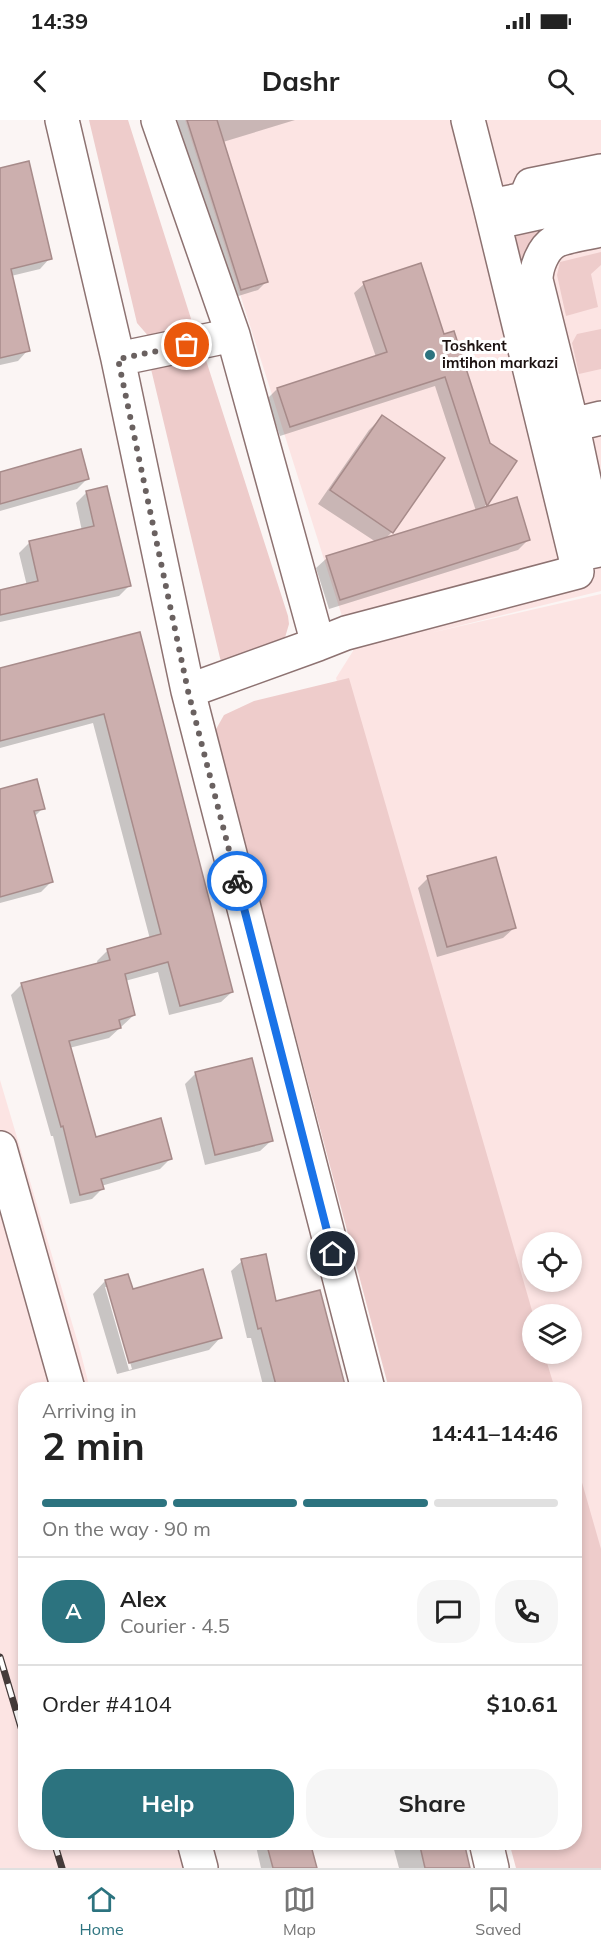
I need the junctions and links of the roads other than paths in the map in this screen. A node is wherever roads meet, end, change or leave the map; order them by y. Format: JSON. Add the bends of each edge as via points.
{"nodes":[{"id":1,"x":62,"y":120,"type":"edge"},
{"id":2,"x":158,"y":120,"type":"edge"},
{"id":3,"x":468,"y":120,"type":"edge"},
{"id":4,"x":601,"y":171,"type":"edge"},
{"id":5,"x":601,"y":199,"type":"edge"},
{"id":6,"x":492,"y":214,"type":"junction"},
{"id":7,"x":601,"y":230,"type":"edge"},
{"id":8,"x":601,"y":244,"type":"edge"},
{"id":9,"x":233,"y":335,"type":"junction"},
{"id":10,"x":118,"y":359,"type":"junction"},
{"id":11,"x":587,"y":428,"type":"edge"},
{"id":12,"x":601,"y":467,"type":"edge"},
{"id":13,"x":584,"y":568,"type":"edge"},
{"id":14,"x":318,"y":644,"type":"junction"},
{"id":15,"x":188,"y":691,"type":"junction"},
{"id":16,"x":0,"y":1148,"type":"edge"},
{"id":17,"x":66,"y":1382,"type":"edge"},
{"id":18,"x":366,"y":1382,"type":"edge"},
{"id":19,"x":196,"y":1850,"type":"edge"},
{"id":20,"x":488,"y":1850,"type":"edge"},
{"id":21,"x":201,"y":1868,"type":"edge"},
{"id":22,"x":492,"y":1868,"type":"edge"}],
"edges":[{"from":1,"to":10,"type":"street"},
{"from":2,"to":9,"type":"street"},
{"from":3,"to":6,"type":"street"},
{"from":4,"to":6,"type":"street","via":[[531,185],[525,199]]},
{"from":5,"to":6,"type":"street"},
{"from":6,"to":13,"type":"street"},
{"from":7,"to":11,"type":"street","via":[[555,241],[536,270],[536,280]]},
{"from":8,"to":11,"type":"street","via":[[562,254],[551,265],[549,278]]},
{"from":9,"to":10,"type":"street"},
{"from":9,"to":14,"type":"street"},
{"from":10,"to":15,"type":"street"},
{"from":11,"to":12,"type":"street","via":[[596,463]]},
{"from":11,"to":13,"type":"street","via":[[599,550]]},
{"from":13,"to":14,"type":"street"},
{"from":14,"to":15,"type":"street"},
{"from":15,"to":18,"type":"street"},
{"from":16,"to":17,"type":"street"},
{"from":19,"to":21,"type":"street"},
{"from":20,"to":22,"type":"street"}]}
